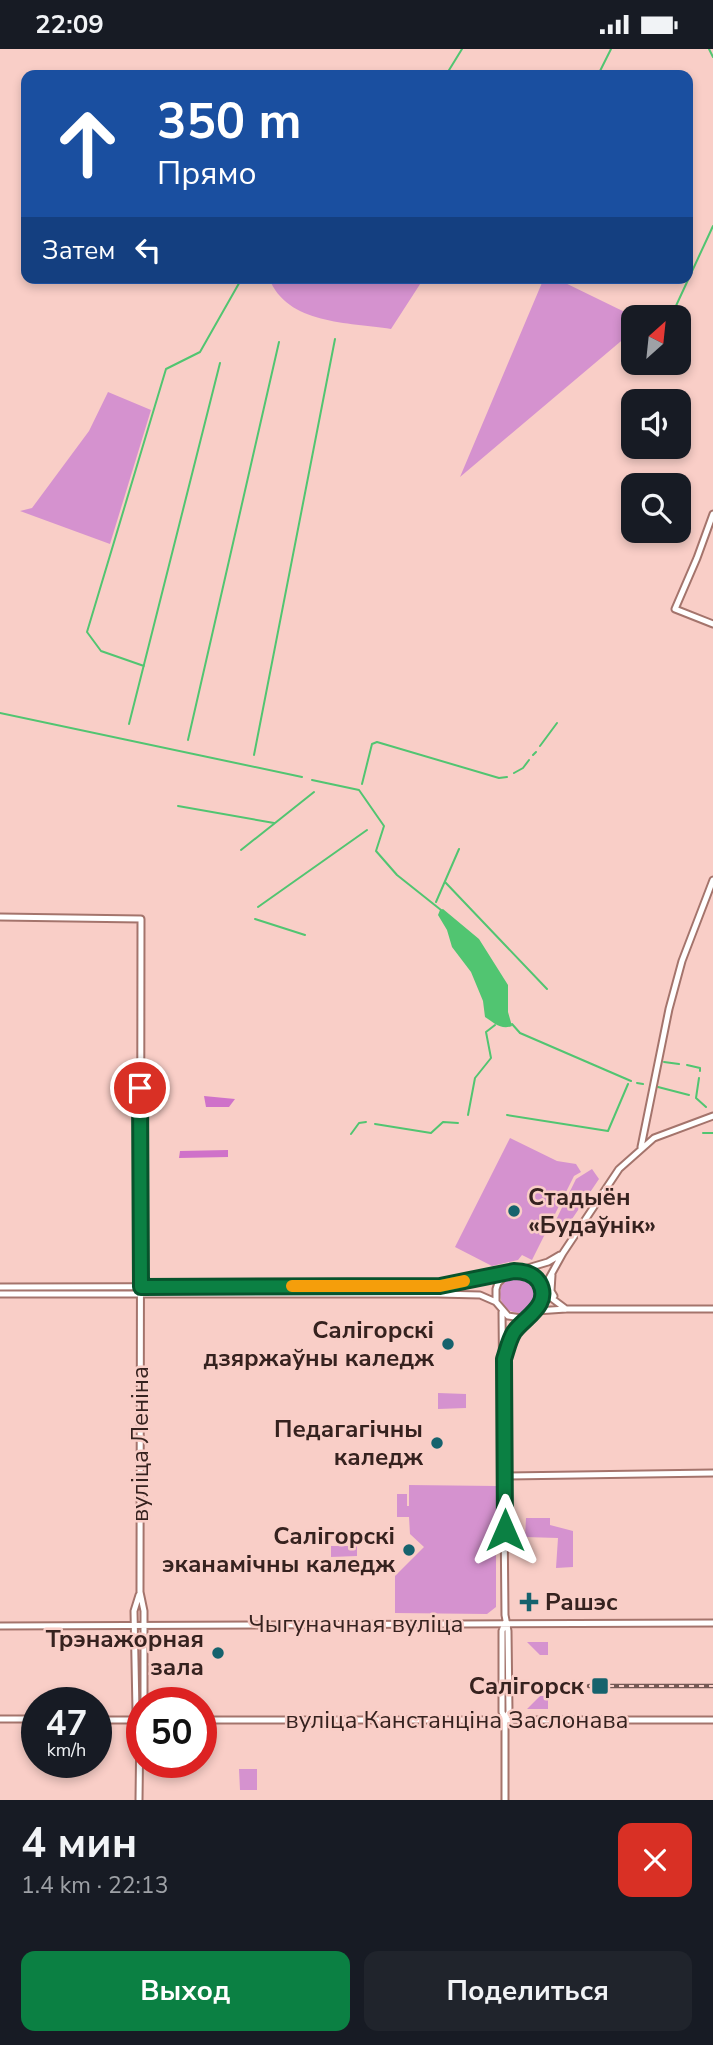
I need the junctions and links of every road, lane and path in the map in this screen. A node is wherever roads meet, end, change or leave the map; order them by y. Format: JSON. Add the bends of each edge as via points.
{"nodes":[{"id":1,"x":713,"y":514,"type":"edge"},
{"id":2,"x":713,"y":624,"type":"edge"},
{"id":3,"x":713,"y":880,"type":"edge"},
{"id":4,"x":0,"y":917,"type":"edge"},
{"id":5,"x":713,"y":1116,"type":"edge"},
{"id":6,"x":641,"y":1147,"type":"junction"},
{"id":7,"x":562,"y":1253,"type":"junction"},
{"id":8,"x":511,"y":1272,"type":"junction"},
{"id":9,"x":552,"y":1274,"type":"junction"},
{"id":10,"x":0,"y":1287,"type":"edge"},
{"id":11,"x":141,"y":1287,"type":"junction"},
{"id":12,"x":542,"y":1291,"type":"junction"},
{"id":13,"x":0,"y":1294,"type":"edge"},
{"id":14,"x":141,"y":1295,"type":"junction"},
{"id":15,"x":556,"y":1299,"type":"junction"},
{"id":16,"x":496,"y":1302,"type":"junction"},
{"id":17,"x":566,"y":1309,"type":"junction"},
{"id":18,"x":713,"y":1309,"type":"edge"},
{"id":19,"x":536,"y":1311,"type":"junction"},
{"id":20,"x":502,"y":1312,"type":"junction"},
{"id":21,"x":528,"y":1316,"type":"junction"},
{"id":22,"x":504,"y":1359,"type":"junction"},
{"id":23,"x":713,"y":1473,"type":"edge"},
{"id":24,"x":505,"y":1476,"type":"junction"},
{"id":25,"x":140,"y":1592,"type":"junction"},
{"id":26,"x":505,"y":1623,"type":"junction"},
{"id":27,"x":713,"y":1623,"type":"edge"},
{"id":28,"x":144,"y":1624,"type":"junction"},
{"id":29,"x":135,"y":1625,"type":"junction"},
{"id":30,"x":0,"y":1626,"type":"edge"},
{"id":31,"x":136,"y":1687,"type":"edge"},
{"id":32,"x":144,"y":1687,"type":"edge"},
{"id":33,"x":0,"y":1719,"type":"edge"},
{"id":34,"x":21,"y":1719,"type":"edge"},
{"id":35,"x":505,"y":1719,"type":"junction"},
{"id":36,"x":217,"y":1720,"type":"edge"},
{"id":37,"x":713,"y":1720,"type":"edge"},
{"id":38,"x":140,"y":1778,"type":"edge"},
{"id":39,"x":139,"y":1800,"type":"edge"},
{"id":40,"x":505,"y":1800,"type":"edge"}],
"edges":[{"from":1,"to":2,"type":"main road","via":[[675,609]]},
{"from":3,"to":6,"type":"main road","via":[[682,961]]},
{"from":4,"to":11,"type":"main road","name":"вуліца Леніна","via":[[141,919]]},
{"from":5,"to":6,"type":"main road"},
{"from":6,"to":7,"type":"main road","via":[[619,1169]]},
{"from":7,"to":8,"type":"main road","via":[[548,1262]]},
{"from":7,"to":9,"type":"main road"},
{"from":8,"to":11,"type":"main road","via":[[440,1286]]},
{"from":8,"to":12,"type":"main road","via":[[529,1273]]},
{"from":8,"to":16,"type":"main road","via":[[498,1283]]},
{"from":9,"to":12,"type":"main road"},
{"from":9,"to":15,"type":"main road","via":[[551,1291]]},
{"from":10,"to":11,"type":"main road"},
{"from":11,"to":14,"type":"main road","name":"вуліца Леніна"},
{"from":12,"to":15,"type":"main road"},
{"from":12,"to":19,"type":"main road"},
{"from":13,"to":14,"type":"main road"},
{"from":14,"to":16,"type":"main road","via":[[438,1294],[480,1295]]},
{"from":14,"to":25,"type":"main road","name":"вуліца Леніна"},
{"from":15,"to":17,"type":"main road"},
{"from":16,"to":20,"type":"main road"},
{"from":17,"to":18,"type":"main road"},
{"from":17,"to":19,"type":"main road"},
{"from":19,"to":21,"type":"main road"},
{"from":20,"to":21,"type":"main road","via":[[514,1318]]},
{"from":20,"to":22,"type":"main road"},
{"from":21,"to":22,"type":"main road","via":[[514,1332]]},
{"from":22,"to":24,"type":"main road"},
{"from":23,"to":24,"type":"main road"},
{"from":24,"to":26,"type":"main road"},
{"from":25,"to":28,"type":"main road","name":"вуліца Леніна"},
{"from":25,"to":29,"type":"main road","name":"вуліца Леніна"},
{"from":26,"to":27,"type":"main road","name":"Чыгуначная вуліца"},
{"from":26,"to":28,"type":"main road","name":"Чыгуначная вуліца"},
{"from":26,"to":35,"type":"main road","via":[[509,1712]]},
{"from":28,"to":29,"type":"main road","name":"Чыгуначная вуліца"},
{"from":28,"to":32,"type":"main road","name":"вуліца Леніна"},
{"from":29,"to":30,"type":"main road","name":"Чыгуначная вуліца"},
{"from":29,"to":31,"type":"main road","name":"вуліца Леніна"},
{"from":33,"to":34,"type":"main road"},
{"from":35,"to":36,"type":"main road","name":"вуліца Канстанціна Заслонава"},
{"from":35,"to":37,"type":"main road","name":"вуліца Канстанціна Заслонава"},
{"from":35,"to":40,"type":"main road"},
{"from":38,"to":39,"type":"main road","name":"вуліца Леніна"}]}
